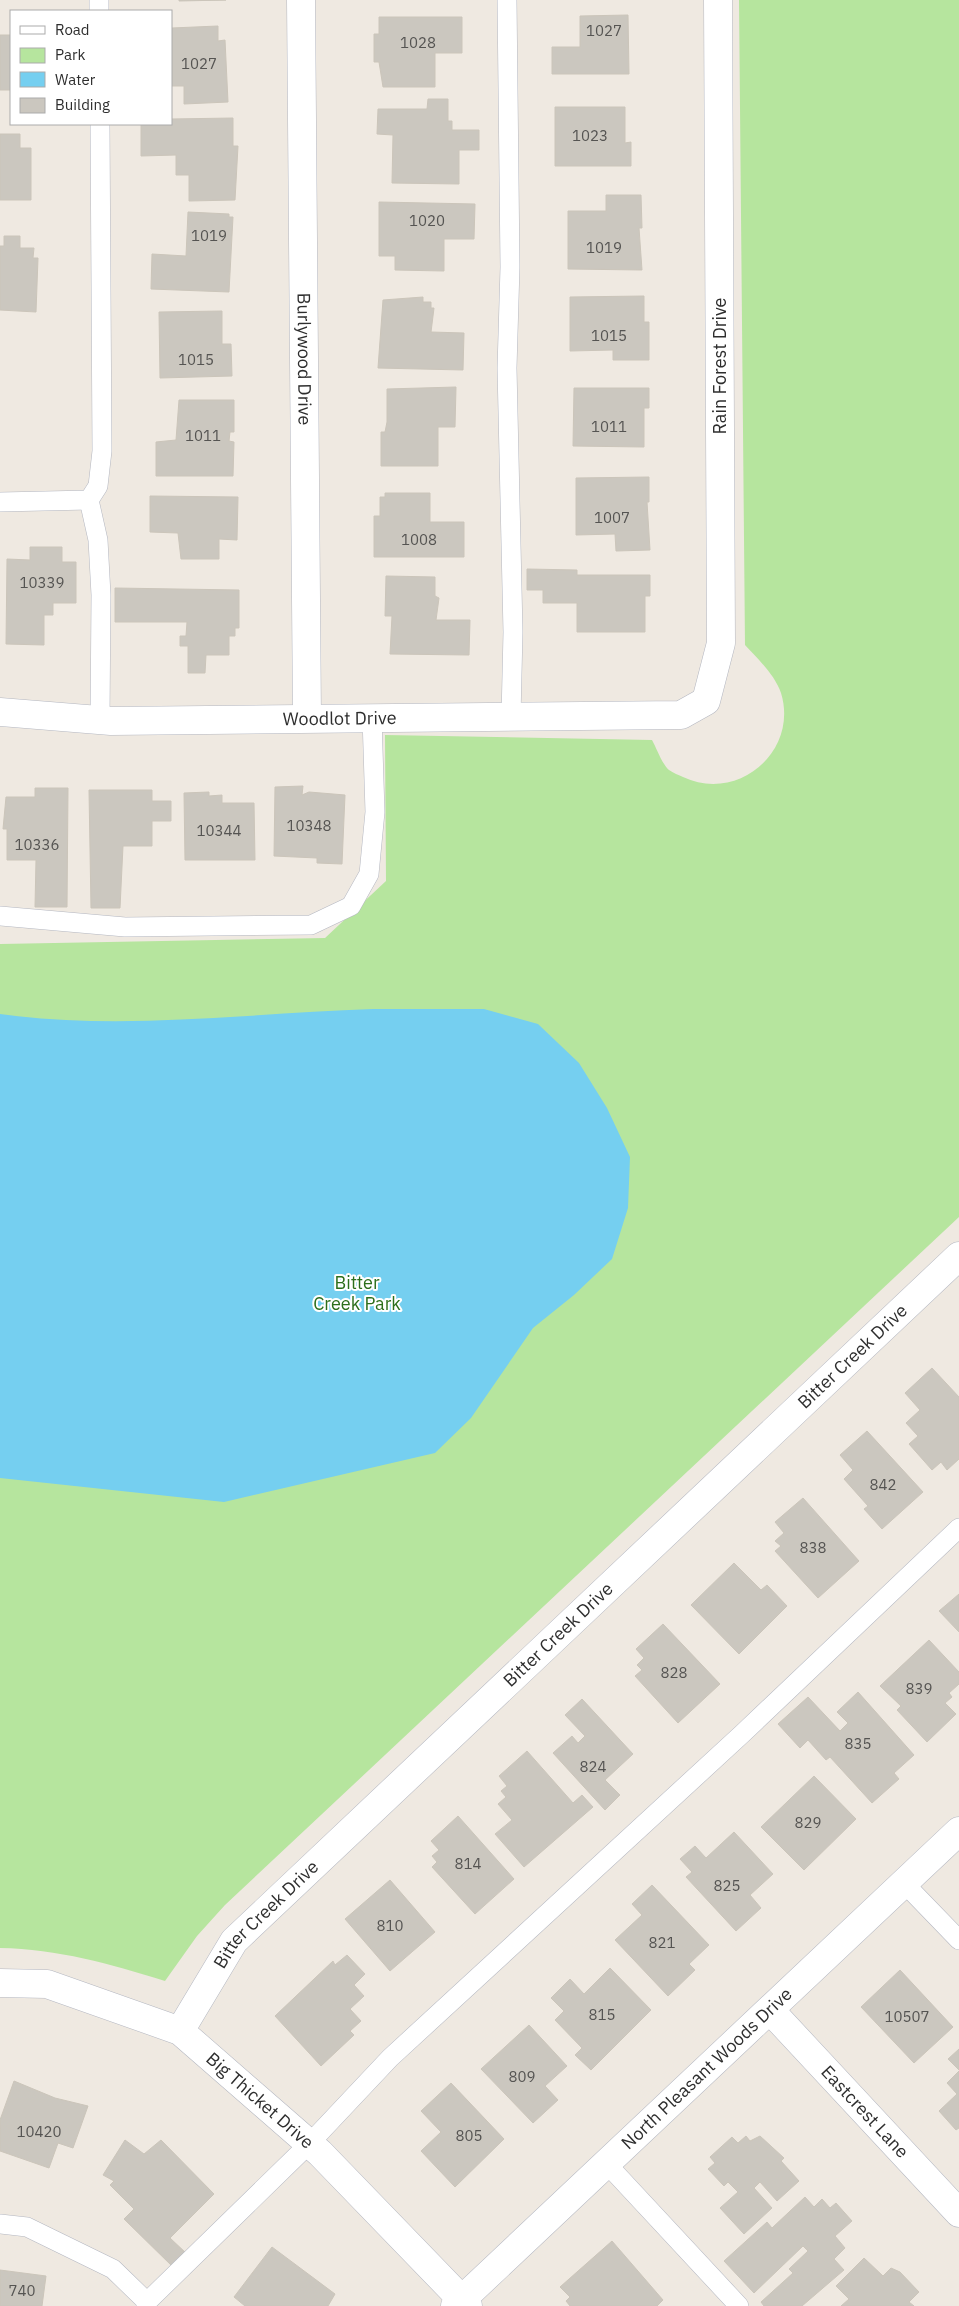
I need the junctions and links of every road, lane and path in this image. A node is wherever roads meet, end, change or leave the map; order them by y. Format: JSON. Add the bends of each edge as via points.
{"nodes":[{"id":1,"x":301,"y":0,"type":"edge"},
{"id":2,"x":507,"y":0,"type":"edge"},
{"id":3,"x":718,"y":0,"type":"edge"},
{"id":4,"x":100,"y":125,"type":"edge"},
{"id":5,"x":89,"y":500,"type":"junction"},
{"id":6,"x":0,"y":502,"type":"edge"},
{"id":7,"x":0,"y":712,"type":"edge"},
{"id":8,"x":681,"y":715,"type":"joint"},
{"id":9,"x":511,"y":716,"type":"junction"},
{"id":10,"x":372,"y":717,"type":"junction"},
{"id":11,"x":307,"y":718,"type":"junction"},
{"id":12,"x":100,"y":720,"type":"junction"},
{"id":13,"x":0,"y":916,"type":"edge"},
{"id":14,"x":959,"y":1256,"type":"edge"},
{"id":15,"x":959,"y":1528,"type":"edge"},
{"id":16,"x":959,"y":1831,"type":"edge"},
{"id":17,"x":904,"y":1883,"type":"junction"},
{"id":18,"x":959,"y":1940,"type":"edge"},
{"id":19,"x":0,"y":1984,"type":"edge"},
{"id":20,"x":770,"y":2010,"type":"junction"},
{"id":21,"x":180,"y":2031,"type":"junction"},
{"id":22,"x":309,"y":2144,"type":"junction"},
{"id":23,"x":606,"y":2163,"type":"junction"},
{"id":24,"x":959,"y":2213,"type":"edge"},
{"id":25,"x":0,"y":2224,"type":"edge"},
{"id":26,"x":146,"y":2304,"type":"edge"},
{"id":27,"x":461,"y":2304,"type":"edge"},
{"id":28,"x":739,"y":2306,"type":"edge"}],
"edges":[{"from":1,"to":11,"type":"street","name":"Burlywood Drive"},
{"from":2,"to":9,"type":"lane"},
{"from":3,"to":8,"type":"street","name":"Rain Forest Drive","via":[[721,643],[706,701]]},
{"from":4,"to":5,"type":"lane","via":[[102,452],[98,486]]},
{"from":5,"to":6,"type":"lane"},
{"from":5,"to":12,"type":"lane","via":[[98,540],[101,595]]},
{"from":7,"to":12,"type":"street","name":"Woodlot Drive"},
{"from":8,"to":9,"type":"street","name":"Woodlot Drive"},
{"from":9,"to":10,"type":"street","name":"Woodlot Drive"},
{"from":10,"to":11,"type":"street","name":"Woodlot Drive"},
{"from":10,"to":13,"type":"lane","via":[[375,812],[369,874],[351,906],[310,926],[125,927]]},
{"from":11,"to":12,"type":"street","name":"Woodlot Drive"},
{"from":14,"to":21,"type":"street","name":"Bitter Creek Drive","via":[[234,1941]]},
{"from":15,"to":22,"type":"lane","via":[[742,1734],[390,2058]]},
{"from":16,"to":17,"type":"street","name":"North Pleasant Woods Drive"},
{"from":17,"to":18,"type":"lane"},
{"from":17,"to":20,"type":"street","name":"North Pleasant Woods Drive"},
{"from":19,"to":21,"type":"street","name":"Big Thicket Drive","via":[[47,1984]]},
{"from":20,"to":23,"type":"street","name":"North Pleasant Woods Drive"},
{"from":20,"to":24,"type":"street","name":"Eastcrest Lane"},
{"from":21,"to":22,"type":"street","name":"Big Thicket Drive"},
{"from":22,"to":26,"type":"lane"},
{"from":22,"to":27,"type":"street","name":"Big Thicket Drive"},
{"from":23,"to":27,"type":"street","name":"North Pleasant Woods Drive"},
{"from":23,"to":28,"type":"lane"},
{"from":25,"to":26,"type":"lane","via":[[27,2227],[113,2269]]}]}
